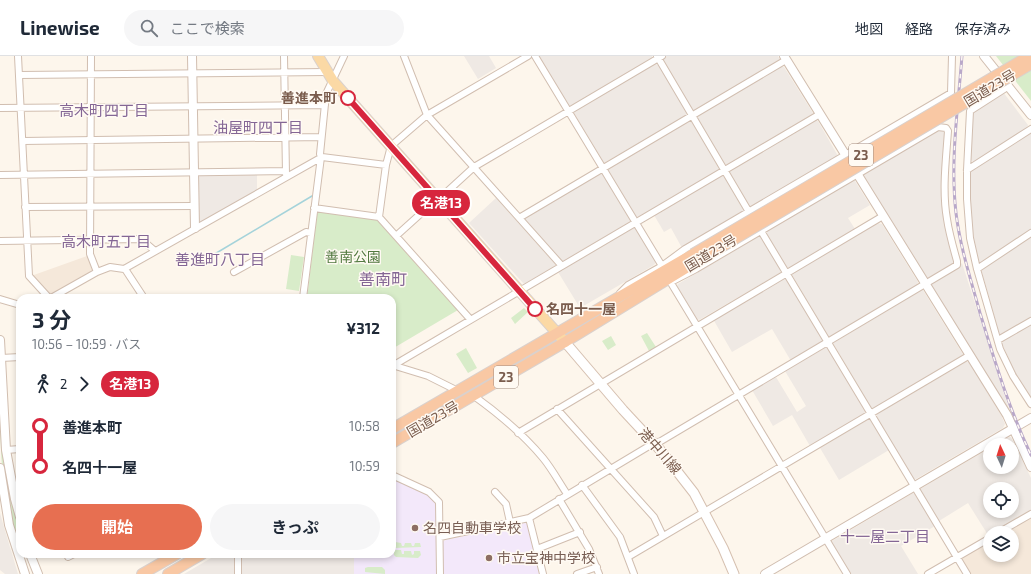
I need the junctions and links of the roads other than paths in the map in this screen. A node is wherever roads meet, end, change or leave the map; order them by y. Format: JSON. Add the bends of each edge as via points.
{"nodes":[{"id":1,"x":18,"y":56,"type":"edge"},
{"id":2,"x":90,"y":56,"type":"edge"},
{"id":3,"x":192,"y":56,"type":"edge"},
{"id":4,"x":284,"y":56,"type":"edge"},
{"id":5,"x":318,"y":56,"type":"edge"},
{"id":6,"x":344,"y":56,"type":"edge"},
{"id":7,"x":404,"y":56,"type":"edge"},
{"id":8,"x":528,"y":56,"type":"edge"},
{"id":9,"x":535,"y":56,"type":"edge"},
{"id":10,"x":952,"y":56,"type":"edge"},
{"id":11,"x":984,"y":56,"type":"edge"},
{"id":12,"x":1029,"y":56,"type":"edge"},
{"id":13,"x":659,"y":57,"type":"edge"},
{"id":14,"x":785,"y":58,"type":"edge"},
{"id":15,"x":1031,"y":64,"type":"edge"},
{"id":16,"x":284,"y":72,"type":"junction"},
{"id":17,"x":327,"y":72,"type":"junction"},
{"id":18,"x":192,"y":73,"type":"junction"},
{"id":19,"x":90,"y":74,"type":"junction"},
{"id":20,"x":19,"y":75,"type":"junction"},
{"id":21,"x":333,"y":81,"type":"junction"},
{"id":22,"x":1009,"y":86,"type":"junction"},
{"id":23,"x":284,"y":105,"type":"junction"},
{"id":24,"x":325,"y":105,"type":"junction"},
{"id":25,"x":193,"y":106,"type":"junction"},
{"id":26,"x":90,"y":107,"type":"junction"},
{"id":27,"x":0,"y":108,"type":"edge"},
{"id":28,"x":20,"y":108,"type":"junction"},
{"id":29,"x":569,"y":110,"type":"junction"},
{"id":30,"x":820,"y":114,"type":"junction"},
{"id":31,"x":427,"y":115,"type":"junction"},
{"id":32,"x":1031,"y":115,"type":"edge"},
{"id":33,"x":692,"y":116,"type":"junction"},
{"id":34,"x":1031,"y":129,"type":"edge"},
{"id":35,"x":321,"y":137,"type":"junction"},
{"id":36,"x":285,"y":138,"type":"junction"},
{"id":37,"x":193,"y":139,"type":"junction"},
{"id":38,"x":90,"y":140,"type":"junction"},
{"id":39,"x":23,"y":141,"type":"junction"},
{"id":40,"x":391,"y":146,"type":"junction"},
{"id":41,"x":845,"y":155,"type":"junction"},
{"id":42,"x":321,"y":157,"type":"junction"},
{"id":43,"x":386,"y":165,"type":"junction"},
{"id":44,"x":474,"y":167,"type":"junction"},
{"id":45,"x":603,"y":168,"type":"junction"},
{"id":46,"x":724,"y":170,"type":"junction"},
{"id":47,"x":966,"y":170,"type":"junction"},
{"id":48,"x":194,"y":172,"type":"junction"},
{"id":49,"x":90,"y":173,"type":"junction"},
{"id":50,"x":24,"y":174,"type":"junction"},
{"id":51,"x":286,"y":174,"type":"junction"},
{"id":52,"x":857,"y":174,"type":"junction"},
{"id":53,"x":0,"y":175,"type":"edge"},
{"id":54,"x":438,"y":199,"type":"junction"},
{"id":55,"x":194,"y":206,"type":"junction"},
{"id":56,"x":26,"y":207,"type":"junction"},
{"id":57,"x":90,"y":207,"type":"junction"},
{"id":58,"x":314,"y":208,"type":"junction"},
{"id":59,"x":749,"y":212,"type":"junction"},
{"id":60,"x":883,"y":216,"type":"junction"},
{"id":61,"x":379,"y":217,"type":"junction"},
{"id":62,"x":519,"y":218,"type":"junction"},
{"id":63,"x":636,"y":222,"type":"junction"},
{"id":64,"x":195,"y":228,"type":"junction"},
{"id":65,"x":761,"y":231,"type":"junction"},
{"id":66,"x":311,"y":233,"type":"junction"},
{"id":67,"x":1031,"y":233,"type":"edge"},
{"id":68,"x":396,"y":236,"type":"junction"},
{"id":69,"x":90,"y":240,"type":"junction"},
{"id":70,"x":0,"y":241,"type":"edge"},
{"id":71,"x":27,"y":241,"type":"junction"},
{"id":72,"x":155,"y":251,"type":"junction"},
{"id":73,"x":695,"y":258,"type":"junction"},
{"id":74,"x":562,"y":266,"type":"junction"},
{"id":75,"x":662,"y":266,"type":"junction"},
{"id":76,"x":125,"y":268,"type":"junction"},
{"id":77,"x":977,"y":268,"type":"junction"},
{"id":78,"x":97,"y":272,"type":"junction"},
{"id":79,"x":234,"y":272,"type":"dead end"},
{"id":80,"x":786,"y":273,"type":"junction"},
{"id":81,"x":671,"y":283,"type":"junction"},
{"id":82,"x":926,"y":284,"type":"junction"},
{"id":83,"x":519,"y":291,"type":"junction"},
{"id":84,"x":46,"y":294,"type":"edge"},
{"id":85,"x":57,"y":294,"type":"edge"},
{"id":86,"x":141,"y":294,"type":"edge"},
{"id":87,"x":303,"y":294,"type":"edge"},
{"id":88,"x":0,"y":299,"type":"edge"},
{"id":89,"x":16,"y":304,"type":"edge"},
{"id":90,"x":616,"y":304,"type":"junction"},
{"id":91,"x":470,"y":319,"type":"junction"},
{"id":92,"x":1031,"y":321,"type":"edge"},
{"id":93,"x":697,"y":326,"type":"junction"},
{"id":94,"x":556,"y":333,"type":"junction"},
{"id":95,"x":0,"y":340,"type":"edge"},
{"id":96,"x":998,"y":340,"type":"junction"},
{"id":97,"x":565,"y":342,"type":"junction"},
{"id":98,"x":828,"y":342,"type":"junction"},
{"id":99,"x":970,"y":355,"type":"junction"},
{"id":100,"x":16,"y":357,"type":"edge"},
{"id":101,"x":1,"y":358,"type":"edge"},
{"id":102,"x":396,"y":363,"type":"edge"},
{"id":103,"x":396,"y":366,"type":"edge"},
{"id":104,"x":600,"y":383,"type":"junction"},
{"id":105,"x":458,"y":391,"type":"junction"},
{"id":106,"x":738,"y":395,"type":"junction"},
{"id":107,"x":474,"y":396,"type":"junction"},
{"id":108,"x":1031,"y":404,"type":"edge"},
{"id":109,"x":557,"y":409,"type":"junction"},
{"id":110,"x":871,"y":414,"type":"junction"},
{"id":111,"x":1031,"y":418,"type":"edge"},
{"id":112,"x":396,"y":426,"type":"edge"},
{"id":113,"x":1013,"y":428,"type":"junction"},
{"id":114,"x":518,"y":433,"type":"junction"},
{"id":115,"x":396,"y":441,"type":"edge"},
{"id":116,"x":654,"y":443,"type":"junction"},
{"id":117,"x":16,"y":449,"type":"edge"},
{"id":118,"x":6,"y":450,"type":"junction"},
{"id":119,"x":782,"y":466,"type":"junction"},
{"id":120,"x":1031,"y":467,"type":"edge"},
{"id":121,"x":0,"y":468,"type":"edge"},
{"id":122,"x":611,"y":469,"type":"junction"},
{"id":123,"x":396,"y":477,"type":"edge"},
{"id":124,"x":582,"y":486,"type":"junction"},
{"id":125,"x":914,"y":486,"type":"junction"},
{"id":126,"x":495,"y":492,"type":"dead end"},
{"id":127,"x":567,"y":494,"type":"junction"},
{"id":128,"x":559,"y":499,"type":"junction"},
{"id":129,"x":16,"y":503,"type":"edge"},
{"id":130,"x":705,"y":512,"type":"junction"},
{"id":131,"x":1031,"y":514,"type":"edge"},
{"id":132,"x":530,"y":518,"type":"junction"},
{"id":133,"x":510,"y":522,"type":"junction"},
{"id":134,"x":1010,"y":526,"type":"edge"},
{"id":135,"x":580,"y":532,"type":"junction"},
{"id":136,"x":663,"y":536,"type":"junction"},
{"id":137,"x":440,"y":537,"type":"junction"},
{"id":138,"x":825,"y":539,"type":"junction"},
{"id":139,"x":983,"y":542,"type":"edge"},
{"id":140,"x":16,"y":546,"type":"edge"},
{"id":141,"x":537,"y":549,"type":"junction"},
{"id":142,"x":628,"y":557,"type":"junction"},
{"id":143,"x":957,"y":557,"type":"junction"},
{"id":144,"x":20,"y":558,"type":"edge"},
{"id":145,"x":32,"y":558,"type":"edge"},
{"id":146,"x":166,"y":558,"type":"edge"},
{"id":147,"x":195,"y":558,"type":"edge"},
{"id":148,"x":238,"y":558,"type":"edge"},
{"id":149,"x":596,"y":567,"type":"junction"},
{"id":150,"x":25,"y":574,"type":"edge"},
{"id":151,"x":38,"y":574,"type":"edge"},
{"id":152,"x":142,"y":574,"type":"edge"},
{"id":153,"x":168,"y":574,"type":"edge"},
{"id":154,"x":238,"y":574,"type":"edge"},
{"id":155,"x":440,"y":574,"type":"edge"},
{"id":156,"x":543,"y":574,"type":"edge"},
{"id":157,"x":577,"y":574,"type":"edge"},
{"id":158,"x":599,"y":574,"type":"edge"},
{"id":159,"x":634,"y":574,"type":"edge"},
{"id":160,"x":734,"y":574,"type":"edge"},
{"id":161,"x":765,"y":574,"type":"edge"},
{"id":162,"x":847,"y":574,"type":"edge"},
{"id":163,"x":928,"y":574,"type":"edge"},
{"id":164,"x":967,"y":574,"type":"edge"}],
"edges":[{"from":1,"to":20,"type":"street"},
{"from":2,"to":19,"type":"street"},
{"from":3,"to":18,"type":"street"},
{"from":4,"to":16,"type":"street"},
{"from":5,"to":17,"type":"main road"},
{"from":6,"to":21,"type":"street"},
{"from":7,"to":31,"type":"street"},
{"from":8,"to":31,"type":"street"},
{"from":9,"to":29,"type":"street"},
{"from":10,"to":41,"type":"street","via":[[952,93]]},
{"from":11,"to":22,"type":"street"},
{"from":12,"to":73,"type":"highway","name":"国道23号","number":"23","bridge":true},
{"from":13,"to":29,"type":"street"},
{"from":13,"to":33,"type":"street"},
{"from":14,"to":30,"type":"street"},
{"from":14,"to":33,"type":"street"},
{"from":15,"to":73,"type":"highway","name":"国道23号","number":"23","bridge":true},
{"from":16,"to":17,"type":"street"},
{"from":16,"to":18,"type":"street"},
{"from":16,"to":23,"type":"street"},
{"from":17,"to":21,"type":"main road"},
{"from":18,"to":19,"type":"street"},
{"from":18,"to":25,"type":"street"},
{"from":19,"to":20,"type":"street"},
{"from":19,"to":26,"type":"street"},
{"from":20,"to":28,"type":"street"},
{"from":21,"to":24,"type":"street","via":[[326,94]]},
{"from":21,"to":40,"type":"main road"},
{"from":22,"to":32,"type":"street"},
{"from":22,"to":47,"type":"street","via":[[970,111]]},
{"from":23,"to":24,"type":"street"},
{"from":23,"to":25,"type":"street"},
{"from":23,"to":36,"type":"street"},
{"from":24,"to":35,"type":"street"},
{"from":25,"to":26,"type":"street"},
{"from":25,"to":37,"type":"street"},
{"from":26,"to":28,"type":"street"},
{"from":26,"to":38,"type":"street"},
{"from":27,"to":28,"type":"street"},
{"from":28,"to":39,"type":"street"},
{"from":29,"to":44,"type":"street"},
{"from":29,"to":45,"type":"street"},
{"from":30,"to":41,"type":"street"},
{"from":30,"to":46,"type":"street"},
{"from":31,"to":40,"type":"street"},
{"from":31,"to":44,"type":"street"},
{"from":33,"to":45,"type":"street"},
{"from":33,"to":46,"type":"street"},
{"from":34,"to":47,"type":"street"},
{"from":35,"to":36,"type":"street"},
{"from":35,"to":42,"type":"street"},
{"from":36,"to":37,"type":"street"},
{"from":36,"to":51,"type":"street"},
{"from":37,"to":38,"type":"street"},
{"from":37,"to":48,"type":"street"},
{"from":38,"to":39,"type":"street"},
{"from":38,"to":49,"type":"street"},
{"from":39,"to":50,"type":"street"},
{"from":40,"to":43,"type":"street"},
{"from":40,"to":54,"type":"main road"},
{"from":41,"to":52,"type":"street"},
{"from":41,"to":59,"type":"street"},
{"from":42,"to":43,"type":"street"},
{"from":42,"to":51,"type":"street"},
{"from":42,"to":58,"type":"street"},
{"from":43,"to":61,"type":"street"},
{"from":44,"to":54,"type":"street"},
{"from":44,"to":62,"type":"street"},
{"from":45,"to":62,"type":"street"},
{"from":45,"to":63,"type":"street"},
{"from":46,"to":59,"type":"street"},
{"from":46,"to":63,"type":"street"},
{"from":47,"to":77,"type":"street","via":[[970,238]]},
{"from":48,"to":49,"type":"street"},
{"from":48,"to":51,"type":"street"},
{"from":48,"to":55,"type":"street"},
{"from":49,"to":50,"type":"street"},
{"from":49,"to":57,"type":"street"},
{"from":50,"to":53,"type":"street"},
{"from":50,"to":56,"type":"street"},
{"from":51,"to":64,"type":"street"},
{"from":52,"to":60,"type":"street"},
{"from":52,"to":65,"type":"street"},
{"from":52,"to":82,"type":"street","via":[[938,127],[946,128],[946,218],[958,261],[951,269]]},
{"from":54,"to":68,"type":"street"},
{"from":54,"to":83,"type":"main road"},
{"from":55,"to":57,"type":"street"},
{"from":55,"to":64,"type":"street"},
{"from":56,"to":57,"type":"street"},
{"from":56,"to":71,"type":"street"},
{"from":57,"to":69,"type":"street"},
{"from":58,"to":61,"type":"street"},
{"from":58,"to":66,"type":"street"},
{"from":59,"to":75,"type":"street","via":[[685,249]]},
{"from":60,"to":80,"type":"street"},
{"from":60,"to":82,"type":"street"},
{"from":61,"to":68,"type":"street"},
{"from":62,"to":74,"type":"street"},
{"from":63,"to":74,"type":"street"},
{"from":63,"to":75,"type":"street"},
{"from":64,"to":72,"type":"street"},
{"from":65,"to":80,"type":"street"},
{"from":65,"to":81,"type":"street"},
{"from":66,"to":79,"type":"street","via":[[306,232]]},
{"from":66,"to":87,"type":"street"},
{"from":67,"to":77,"type":"street"},
{"from":68,"to":91,"type":"street"},
{"from":69,"to":71,"type":"street"},
{"from":69,"to":72,"type":"street","via":[[141,239]]},
{"from":69,"to":78,"type":"street","via":[[90,254]]},
{"from":70,"to":71,"type":"street"},
{"from":71,"to":84,"type":"street","via":[[29,276]]},
{"from":72,"to":76,"type":"street"},
{"from":73,"to":90,"type":"highway","name":"国道23号","number":"23"},
{"from":74,"to":83,"type":"street"},
{"from":75,"to":90,"type":"street","via":[[628,284]]},
{"from":76,"to":78,"type":"street","via":[[110,267]]},
{"from":76,"to":86,"type":"street"},
{"from":77,"to":96,"type":"street"},
{"from":78,"to":85,"type":"street"},
{"from":80,"to":93,"type":"street"},
{"from":80,"to":98,"type":"street"},
{"from":81,"to":90,"type":"street","via":[[636,302]]},
{"from":81,"to":93,"type":"street"},
{"from":82,"to":98,"type":"street"},
{"from":82,"to":99,"type":"street"},
{"from":83,"to":91,"type":"street"},
{"from":83,"to":94,"type":"main road"},
{"from":88,"to":89,"type":"street"},
{"from":90,"to":94,"type":"highway","name":"国道23号","number":"23"},
{"from":90,"to":97,"type":"highway","name":"国道23号","number":"23"},
{"from":91,"to":102,"type":"street"},
{"from":92,"to":96,"type":"street"},
{"from":93,"to":104,"type":"street"},
{"from":93,"to":106,"type":"street"},
{"from":94,"to":97,"type":"main road"},
{"from":94,"to":105,"type":"highway","name":"国道23号","number":"23"},
{"from":95,"to":101,"type":"street"},
{"from":96,"to":108,"type":"street","via":[[1006,362]]},
{"from":97,"to":104,"type":"main road","name":"港中川線"},
{"from":97,"to":107,"type":"highway","name":"国道23号","number":"23"},
{"from":98,"to":106,"type":"street"},
{"from":98,"to":110,"type":"street"},
{"from":99,"to":110,"type":"street"},
{"from":99,"to":113,"type":"street"},
{"from":100,"to":101,"type":"street"},
{"from":101,"to":118,"type":"street"},
{"from":103,"to":105,"type":"street","via":[[428,376]]},
{"from":104,"to":109,"type":"street"},
{"from":104,"to":116,"type":"main road","name":"港中川線"},
{"from":105,"to":112,"type":"highway","name":"国道23号","number":"23"},
{"from":106,"to":116,"type":"street"},
{"from":106,"to":119,"type":"street"},
{"from":107,"to":114,"type":"street"},
{"from":107,"to":115,"type":"highway","name":"国道23号","number":"23"},
{"from":109,"to":114,"type":"street"},
{"from":109,"to":122,"type":"street"},
{"from":110,"to":119,"type":"street"},
{"from":110,"to":125,"type":"street"},
{"from":111,"to":113,"type":"street"},
{"from":113,"to":120,"type":"street"},
{"from":113,"to":125,"type":"street"},
{"from":114,"to":127,"type":"street","via":[[542,458]]},
{"from":116,"to":122,"type":"street"},
{"from":116,"to":130,"type":"main road","name":"港中川線","via":[[682,476]]},
{"from":117,"to":118,"type":"street"},
{"from":118,"to":129,"type":"street"},
{"from":119,"to":130,"type":"street"},
{"from":119,"to":138,"type":"street"},
{"from":121,"to":140,"type":"street","via":[[9,525]]},
{"from":122,"to":124,"type":"street"},
{"from":122,"to":136,"type":"street","via":[[654,517]]},
{"from":123,"to":137,"type":"street","via":[[429,492],[439,502]]},
{"from":124,"to":127,"type":"street"},
{"from":124,"to":142,"type":"street","via":[[620,537]]},
{"from":125,"to":138,"type":"street"},
{"from":125,"to":143,"type":"street"},
{"from":126,"to":133,"type":"street","via":[[506,504]]},
{"from":127,"to":128,"type":"street"},
{"from":128,"to":132,"type":"street"},
{"from":128,"to":135,"type":"street"},
{"from":130,"to":136,"type":"street"},
{"from":130,"to":160,"type":"main road","name":"港中川線"},
{"from":131,"to":134,"type":"street"},
{"from":132,"to":133,"type":"street"},
{"from":132,"to":141,"type":"street"},
{"from":133,"to":137,"type":"street"},
{"from":135,"to":141,"type":"street"},
{"from":135,"to":149,"type":"street"},
{"from":136,"to":142,"type":"street"},
{"from":137,"to":155,"type":"street"},
{"from":138,"to":161,"type":"street"},
{"from":138,"to":162,"type":"street"},
{"from":139,"to":143,"type":"street"},
{"from":141,"to":156,"type":"street"},
{"from":142,"to":159,"type":"street"},
{"from":143,"to":163,"type":"street"},
{"from":143,"to":164,"type":"street"},
{"from":144,"to":150,"type":"street"},
{"from":145,"to":151,"type":"street"},
{"from":146,"to":152,"type":"highway"},
{"from":147,"to":153,"type":"highway"},
{"from":148,"to":154,"type":"street"},
{"from":149,"to":157,"type":"street"},
{"from":149,"to":158,"type":"street"}]}
